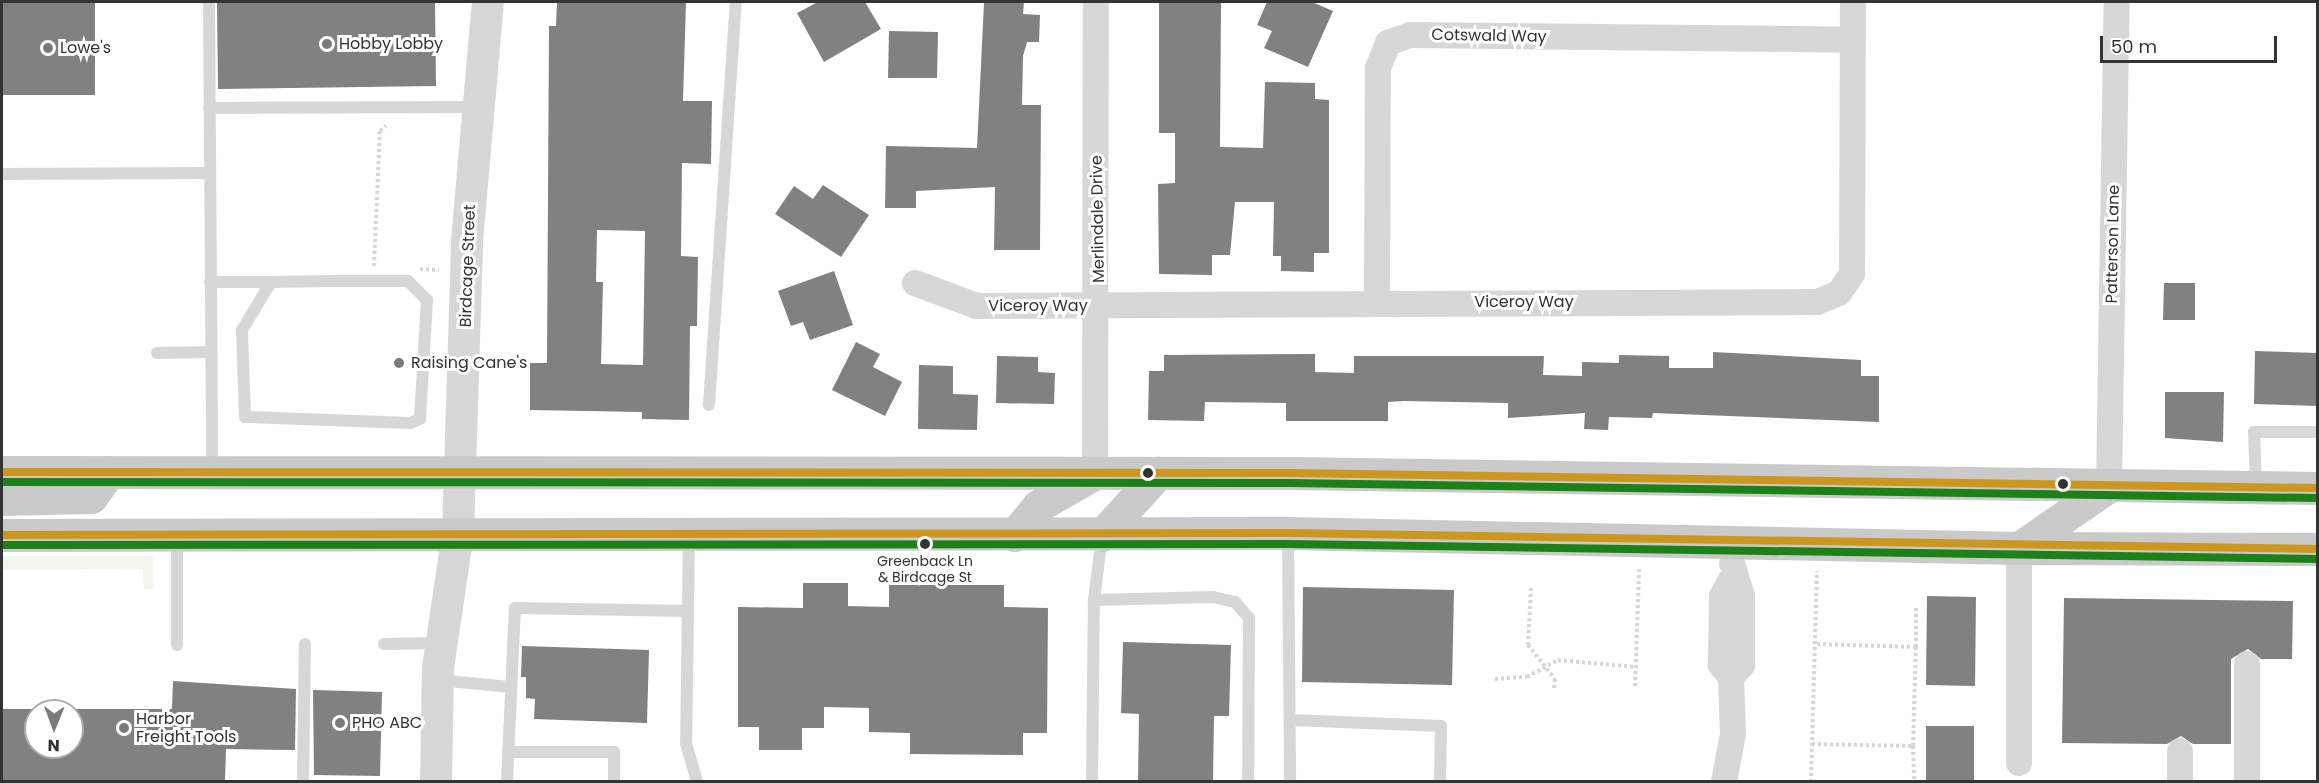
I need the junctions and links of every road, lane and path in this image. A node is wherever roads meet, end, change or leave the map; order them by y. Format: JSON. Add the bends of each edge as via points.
{"nodes":[{"id":1,"x":209,"y":2,"type":"edge"},
{"id":2,"x":488,"y":2,"type":"edge"},
{"id":3,"x":736,"y":2,"type":"edge"},
{"id":4,"x":1096,"y":2,"type":"edge"},
{"id":5,"x":1853,"y":2,"type":"edge"},
{"id":6,"x":2117,"y":2,"type":"edge"},
{"id":7,"x":1852,"y":40,"type":"junction"},
{"id":8,"x":390,"y":107,"type":"junction"},
{"id":9,"x":479,"y":107,"type":"junction"},
{"id":10,"x":209,"y":108,"type":"junction"},
{"id":11,"x":209,"y":173,"type":"junction"},
{"id":12,"x":2,"y":174,"type":"edge"},
{"id":13,"x":384,"y":281,"type":"junction"},
{"id":14,"x":210,"y":282,"type":"junction"},
{"id":15,"x":271,"y":282,"type":"junction"},
{"id":16,"x":915,"y":283,"type":"dead end"},
{"id":17,"x":1377,"y":302,"type":"junction"},
{"id":18,"x":1099,"y":307,"type":"junction"},
{"id":19,"x":211,"y":352,"type":"junction"},
{"id":20,"x":157,"y":353,"type":"dead end"},
{"id":21,"x":709,"y":405,"type":"dead end"},
{"id":22,"x":2318,"y":432,"type":"edge"},
{"id":23,"x":2,"y":472,"type":"edge"},
{"id":24,"x":109,"y":472,"type":"junction"},
{"id":25,"x":212,"y":472,"type":"junction"},
{"id":26,"x":462,"y":472,"type":"junction"},
{"id":27,"x":1095,"y":472,"type":"junction"},
{"id":28,"x":1158,"y":473,"type":"junction"},
{"id":29,"x":2109,"y":486,"type":"junction"},
{"id":30,"x":2256,"y":488,"type":"junction"},
{"id":31,"x":2318,"y":488,"type":"edge"},
{"id":32,"x":2,"y":499,"type":"edge"},
{"id":33,"x":458,"y":532,"type":"junction"},
{"id":34,"x":1288,"y":533,"type":"junction"},
{"id":35,"x":177,"y":534,"type":"junction"},
{"id":36,"x":689,"y":534,"type":"junction"},
{"id":37,"x":2,"y":535,"type":"edge"},
{"id":38,"x":1014,"y":535,"type":"junction"},
{"id":39,"x":1102,"y":535,"type":"junction"},
{"id":40,"x":1732,"y":541,"type":"junction"},
{"id":41,"x":2019,"y":548,"type":"junction"},
{"id":42,"x":2318,"y":549,"type":"edge"},
{"id":43,"x":1640,"y":564,"type":"dead end"},
{"id":44,"x":1817,"y":565,"type":"dead end"},
{"id":45,"x":1531,"y":588,"type":"dead end"},
{"id":46,"x":1094,"y":600,"type":"junction"},
{"id":47,"x":1916,"y":607,"type":"dead end"},
{"id":48,"x":688,"y":611,"type":"junction"},
{"id":49,"x":442,"y":643,"type":"junction"},
{"id":50,"x":304,"y":644,"type":"dead end"},
{"id":51,"x":384,"y":644,"type":"dead end"},
{"id":52,"x":177,"y":645,"type":"dead end"},
{"id":53,"x":1815,"y":645,"type":"junction"},
{"id":54,"x":1916,"y":647,"type":"junction"},
{"id":55,"x":2247,"y":664,"type":"dead end"},
{"id":56,"x":1545,"y":667,"type":"junction"},
{"id":57,"x":1636,"y":667,"type":"junction"},
{"id":58,"x":438,"y":680,"type":"junction"},
{"id":59,"x":1495,"y":680,"type":"dead end"},
{"id":60,"x":1635,"y":686,"type":"dead end"},
{"id":61,"x":511,"y":687,"type":"junction"},
{"id":62,"x":1554,"y":688,"type":"dead end"},
{"id":63,"x":1291,"y":720,"type":"junction"},
{"id":64,"x":1812,"y":744,"type":"junction"},
{"id":65,"x":1913,"y":746,"type":"junction"},
{"id":66,"x":2180,"y":751,"type":"dead end"},
{"id":67,"x":508,"y":752,"type":"junction"},
{"id":68,"x":2019,"y":763,"type":"dead end"},
{"id":69,"x":303,"y":782,"type":"edge"},
{"id":70,"x":436,"y":782,"type":"edge"},
{"id":71,"x":507,"y":782,"type":"edge"},
{"id":72,"x":614,"y":782,"type":"edge"},
{"id":73,"x":697,"y":782,"type":"edge"},
{"id":74,"x":1092,"y":782,"type":"edge"},
{"id":75,"x":1248,"y":782,"type":"edge"},
{"id":76,"x":1290,"y":782,"type":"edge"},
{"id":77,"x":1440,"y":782,"type":"edge"},
{"id":78,"x":1724,"y":782,"type":"edge"},
{"id":79,"x":1811,"y":782,"type":"edge"},
{"id":80,"x":1914,"y":782,"type":"edge"},
{"id":81,"x":2180,"y":782,"type":"edge"},
{"id":82,"x":2247,"y":782,"type":"edge"}],
"edges":[{"from":1,"to":10,"type":"lane"},
{"from":2,"to":9,"type":"street","name":"Birdcage Street"},
{"from":3,"to":21,"type":"lane"},
{"from":4,"to":18,"type":"street","name":"Merlindale Drive"},
{"from":5,"to":7,"type":"street","name":"Viceroy Way"},
{"from":6,"to":29,"type":"street","name":"Patterson Lane"},
{"from":7,"to":17,"type":"street","name":"Viceroy Way","via":[[1852,274],[1839,293],[1817,302]]},
{"from":7,"to":17,"type":"street","name":"Cotswald Way","via":[[1410,35],[1388,43],[1377,68]]},
{"from":8,"to":9,"type":"lane"},
{"from":8,"to":10,"type":"lane"},
{"from":8,"to":13,"type":"path","via":[[380,131],[374,267]]},
{"from":9,"to":26,"type":"street","name":"Birdcage Street","via":[[467,241]]},
{"from":10,"to":11,"type":"lane"},
{"from":11,"to":12,"type":"lane"},
{"from":11,"to":14,"type":"lane"},
{"from":13,"to":15,"type":"lane"},
{"from":13,"to":15,"type":"lane","via":[[408,281],[427,300],[423,408],[420,419],[410,423],[245,417],[242,330]]},
{"from":14,"to":15,"type":"lane"},
{"from":14,"to":19,"type":"lane"},
{"from":16,"to":18,"type":"street","name":"Viceroy Way","via":[[976,306]]},
{"from":17,"to":18,"type":"street","name":"Viceroy Way"},
{"from":18,"to":27,"type":"street","name":"Merlindale Drive"},
{"from":19,"to":20,"type":"lane"},
{"from":19,"to":25,"type":"lane"},
{"from":22,"to":30,"type":"lane","via":[[2254,432]]},
{"from":23,"to":24,"type":"main road"},
{"from":24,"to":25,"type":"main road"},
{"from":24,"to":32,"type":"main road","via":[[92,497]]},
{"from":25,"to":26,"type":"main road"},
{"from":26,"to":27,"type":"main road"},
{"from":26,"to":33,"type":"street","name":"Birdcage Street"},
{"from":27,"to":28,"type":"main road"},
{"from":27,"to":38,"type":"main road","via":[[1038,506]]},
{"from":28,"to":29,"type":"main road"},
{"from":28,"to":39,"type":"main road"},
{"from":29,"to":30,"type":"main road"},
{"from":29,"to":41,"type":"main road"},
{"from":30,"to":31,"type":"main road"},
{"from":33,"to":35,"type":"main road"},
{"from":33,"to":36,"type":"main road"},
{"from":33,"to":49,"type":"street","name":"Birdcage Street"},
{"from":34,"to":39,"type":"main road"},
{"from":34,"to":40,"type":"main road"},
{"from":34,"to":63,"type":"lane"},
{"from":35,"to":37,"type":"main road"},
{"from":35,"to":52,"type":"lane"},
{"from":36,"to":38,"type":"main road"},
{"from":36,"to":48,"type":"lane"},
{"from":38,"to":39,"type":"main road"},
{"from":39,"to":46,"type":"lane"},
{"from":40,"to":41,"type":"main road"},
{"from":40,"to":78,"type":"street","via":[[1732,578],[1742,596],[1742,665],[1731,677],[1733,734]]},
{"from":41,"to":42,"type":"main road"},
{"from":41,"to":68,"type":"street"},
{"from":43,"to":57,"type":"path"},
{"from":44,"to":53,"type":"path"},
{"from":45,"to":56,"type":"path","via":[[1528,645]]},
{"from":46,"to":74,"type":"lane"},
{"from":46,"to":75,"type":"lane","via":[[1213,597],[1235,602],[1249,618]]},
{"from":47,"to":54,"type":"path"},
{"from":48,"to":61,"type":"lane","via":[[515,608]]},
{"from":48,"to":73,"type":"lane","via":[[686,743]]},
{"from":49,"to":51,"type":"lane"},
{"from":49,"to":58,"type":"street","name":"Birdcage Street"},
{"from":50,"to":69,"type":"lane"},
{"from":53,"to":54,"type":"path"},
{"from":53,"to":64,"type":"path"},
{"from":54,"to":65,"type":"path"},
{"from":55,"to":82,"type":"street"},
{"from":56,"to":57,"type":"path","via":[[1558,660]]},
{"from":56,"to":59,"type":"path","via":[[1527,677]]},
{"from":56,"to":62,"type":"path"},
{"from":57,"to":60,"type":"path"},
{"from":58,"to":61,"type":"lane"},
{"from":58,"to":70,"type":"street","name":"Birdcage Street"},
{"from":61,"to":67,"type":"lane"},
{"from":63,"to":76,"type":"lane"},
{"from":63,"to":77,"type":"lane","via":[[1441,726]]},
{"from":64,"to":65,"type":"path"},
{"from":64,"to":79,"type":"path"},
{"from":65,"to":80,"type":"path"},
{"from":66,"to":81,"type":"street"},
{"from":67,"to":71,"type":"lane"},
{"from":67,"to":72,"type":"lane","via":[[614,752]]}]}
